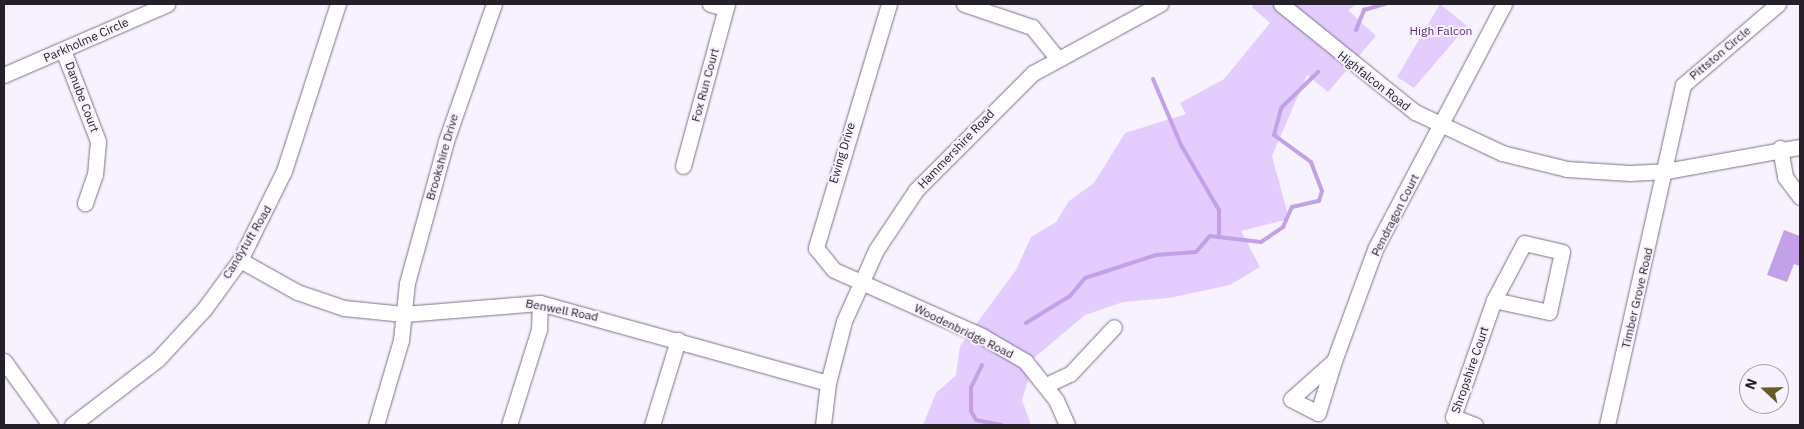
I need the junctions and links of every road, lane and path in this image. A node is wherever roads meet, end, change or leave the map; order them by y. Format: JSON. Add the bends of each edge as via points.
{"nodes":[{"id":1,"x":168,"y":4,"type":"edge"},
{"id":2,"x":338,"y":4,"type":"edge"},
{"id":3,"x":494,"y":4,"type":"edge"},
{"id":4,"x":710,"y":4,"type":"edge"},
{"id":5,"x":889,"y":4,"type":"edge"},
{"id":6,"x":964,"y":4,"type":"edge"},
{"id":7,"x":1160,"y":4,"type":"edge"},
{"id":8,"x":1281,"y":4,"type":"edge"},
{"id":9,"x":1504,"y":4,"type":"edge"},
{"id":10,"x":1778,"y":4,"type":"edge"},
{"id":11,"x":726,"y":6,"type":"edge"},
{"id":12,"x":63,"y":50,"type":"junction"},
{"id":13,"x":1056,"y":57,"type":"junction"},
{"id":14,"x":4,"y":75,"type":"edge"},
{"id":15,"x":1440,"y":127,"type":"junction"},
{"id":16,"x":1800,"y":146,"type":"edge"},
{"id":17,"x":1780,"y":148,"type":"junction"},
{"id":18,"x":683,"y":166,"type":"dead end"},
{"id":19,"x":1666,"y":171,"type":"junction"},
{"id":20,"x":1800,"y":198,"type":"edge"},
{"id":21,"x":85,"y":203,"type":"dead end"},
{"id":22,"x":240,"y":260,"type":"junction"},
{"id":23,"x":860,"y":282,"type":"junction"},
{"id":24,"x":1494,"y":300,"type":"junction"},
{"id":25,"x":540,"y":303,"type":"junction"},
{"id":26,"x":404,"y":314,"type":"junction"},
{"id":27,"x":1114,"y":327,"type":"dead end"},
{"id":28,"x":678,"y":340,"type":"junction"},
{"id":29,"x":4,"y":360,"type":"edge"},
{"id":30,"x":1334,"y":362,"type":"dead end"},
{"id":31,"x":828,"y":383,"type":"junction"},
{"id":32,"x":1046,"y":384,"type":"junction"},
{"id":33,"x":50,"y":425,"type":"edge"},
{"id":34,"x":72,"y":425,"type":"edge"},
{"id":35,"x":376,"y":425,"type":"edge"},
{"id":36,"x":509,"y":425,"type":"edge"},
{"id":37,"x":652,"y":425,"type":"edge"},
{"id":38,"x":823,"y":425,"type":"edge"},
{"id":39,"x":1067,"y":425,"type":"edge"},
{"id":40,"x":1475,"y":425,"type":"edge"},
{"id":41,"x":1607,"y":425,"type":"edge"}],
"edges":[{"from":1,"to":12,"type":"street","name":"Parkholme Circle"},
{"from":2,"to":22,"type":"street","name":"Candytuft Road","via":[[284,171]]},
{"from":3,"to":26,"type":"street","name":"Brookshire Drive","via":[[446,141],[407,283]]},
{"from":4,"to":11,"type":"street"},
{"from":5,"to":23,"type":"street","name":"Ewing Drive","via":[[816,240],[826,264]]},
{"from":6,"to":13,"type":"street","via":[[1032,27]]},
{"from":7,"to":13,"type":"street","name":"Hammershire Road"},
{"from":8,"to":15,"type":"street","name":"Highfalcon Road","via":[[1386,93]]},
{"from":9,"to":15,"type":"street"},
{"from":10,"to":19,"type":"street","name":"Pittston Circle","via":[[1683,84]]},
{"from":11,"to":18,"type":"street","name":"Fox Run Court"},
{"from":12,"to":14,"type":"street","name":"Parkholme Circle"},
{"from":12,"to":21,"type":"street","name":"Danube Court","via":[[98,141],[95,174]]},
{"from":13,"to":23,"type":"street","name":"Hammershire Road","via":[[1008,95],[941,161],[892,222]]},
{"from":15,"to":19,"type":"street","name":"Highfalcon Road","via":[[1472,143],[1536,163],[1597,172]]},
{"from":15,"to":30,"type":"street","name":"Pendragon Court","via":[[1376,248]]},
{"from":16,"to":17,"type":"street","name":"Highfalcon Road"},
{"from":17,"to":19,"type":"street","name":"Highfalcon Road"},
{"from":17,"to":20,"type":"street","via":[[1785,177]]},
{"from":19,"to":41,"type":"street","name":"Timber Grove Road"},
{"from":22,"to":26,"type":"street","name":"Benwell Road","via":[[320,302],[369,313]]},
{"from":22,"to":34,"type":"street","name":"Candytuft Road","via":[[205,308],[158,359]]},
{"from":23,"to":31,"type":"street","name":"Hammershire Road"},
{"from":23,"to":32,"type":"street","name":"Woodenbridge Road","via":[[999,345],[1025,361]]},
{"from":24,"to":24,"type":"street","name":"Shropshire Court","via":[[1524,243],[1562,252],[1549,312]]},
{"from":24,"to":40,"type":"street","name":"Shropshire Court","via":[[1453,417]]},
{"from":25,"to":26,"type":"street","name":"Benwell Road"},
{"from":25,"to":28,"type":"street","name":"Benwell Road"},
{"from":25,"to":36,"type":"street","via":[[539,329]]},
{"from":26,"to":35,"type":"street","name":"Brookshire Drive","via":[[401,340]]},
{"from":27,"to":32,"type":"street","via":[[1070,374]]},
{"from":28,"to":31,"type":"street","name":"Benwell Road"},
{"from":28,"to":37,"type":"street"},
{"from":29,"to":33,"type":"street"},
{"from":31,"to":38,"type":"street","name":"Hammershire Road"},
{"from":32,"to":39,"type":"street","name":"Woodenbridge Road"}]}
